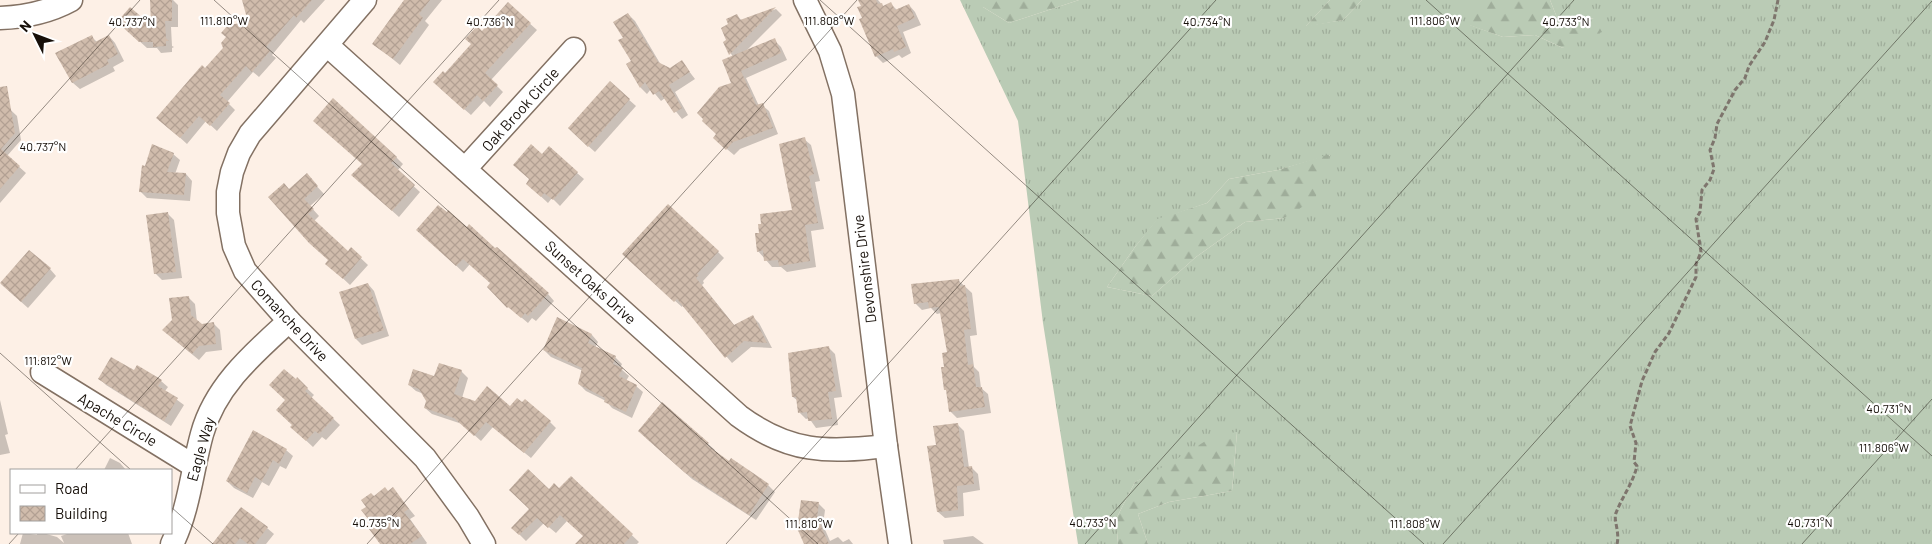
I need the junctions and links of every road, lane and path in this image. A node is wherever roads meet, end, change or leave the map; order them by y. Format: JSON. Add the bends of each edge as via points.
{"nodes":[{"id":1,"x":71,"y":0,"type":"edge"},
{"id":2,"x":365,"y":0,"type":"edge"},
{"id":3,"x":805,"y":0,"type":"edge"},
{"id":4,"x":1778,"y":0,"type":"edge"},
{"id":5,"x":0,"y":18,"type":"edge"},
{"id":6,"x":327,"y":45,"type":"junction"},
{"id":7,"x":574,"y":49,"type":"dead end"},
{"id":8,"x":465,"y":169,"type":"junction"},
{"id":9,"x":289,"y":321,"type":"junction"},
{"id":10,"x":42,"y":372,"type":"dead end"},
{"id":11,"x":886,"y":446,"type":"junction"},
{"id":12,"x":194,"y":466,"type":"junction"},
{"id":13,"x":172,"y":544,"type":"edge"},
{"id":14,"x":484,"y":544,"type":"edge"},
{"id":15,"x":900,"y":544,"type":"edge"},
{"id":16,"x":1617,"y":544,"type":"edge"}],
"edges":[{"from":1,"to":5,"type":"street","via":[[30,15]]},
{"from":2,"to":6,"type":"street","name":"Comanche Drive"},
{"from":3,"to":11,"type":"street","name":"Devonshire Drive","via":[[830,51],[843,94]]},
{"from":4,"to":16,"type":"path","via":[[1765,42],[1717,124],[1710,150],[1714,170],[1702,190],[1696,219],[1700,252],[1696,277],[1639,388],[1630,426],[1636,443],[1635,474],[1615,514],[1619,536]]},
{"from":6,"to":8,"type":"street","name":"Sunset Oaks Drive"},
{"from":6,"to":9,"type":"street","name":"Comanche Drive","via":[[250,134],[239,153],[228,192],[230,231],[238,258],[253,282]]},
{"from":7,"to":8,"type":"street","name":"Oak Brook Circle"},
{"from":8,"to":11,"type":"street","name":"Sunset Oaks Drive","via":[[752,426],[783,441],[820,450]]},
{"from":9,"to":12,"type":"street","name":"Eagle Way","via":[[245,362],[223,388],[207,419]]},
{"from":9,"to":14,"type":"street","name":"Comanche Drive","via":[[425,458]]},
{"from":10,"to":12,"type":"street","name":"Apache Circle"},
{"from":11,"to":15,"type":"street","name":"Devonshire Drive"},
{"from":12,"to":13,"type":"street","name":"Eagle Way","via":[[181,522]]}]}
